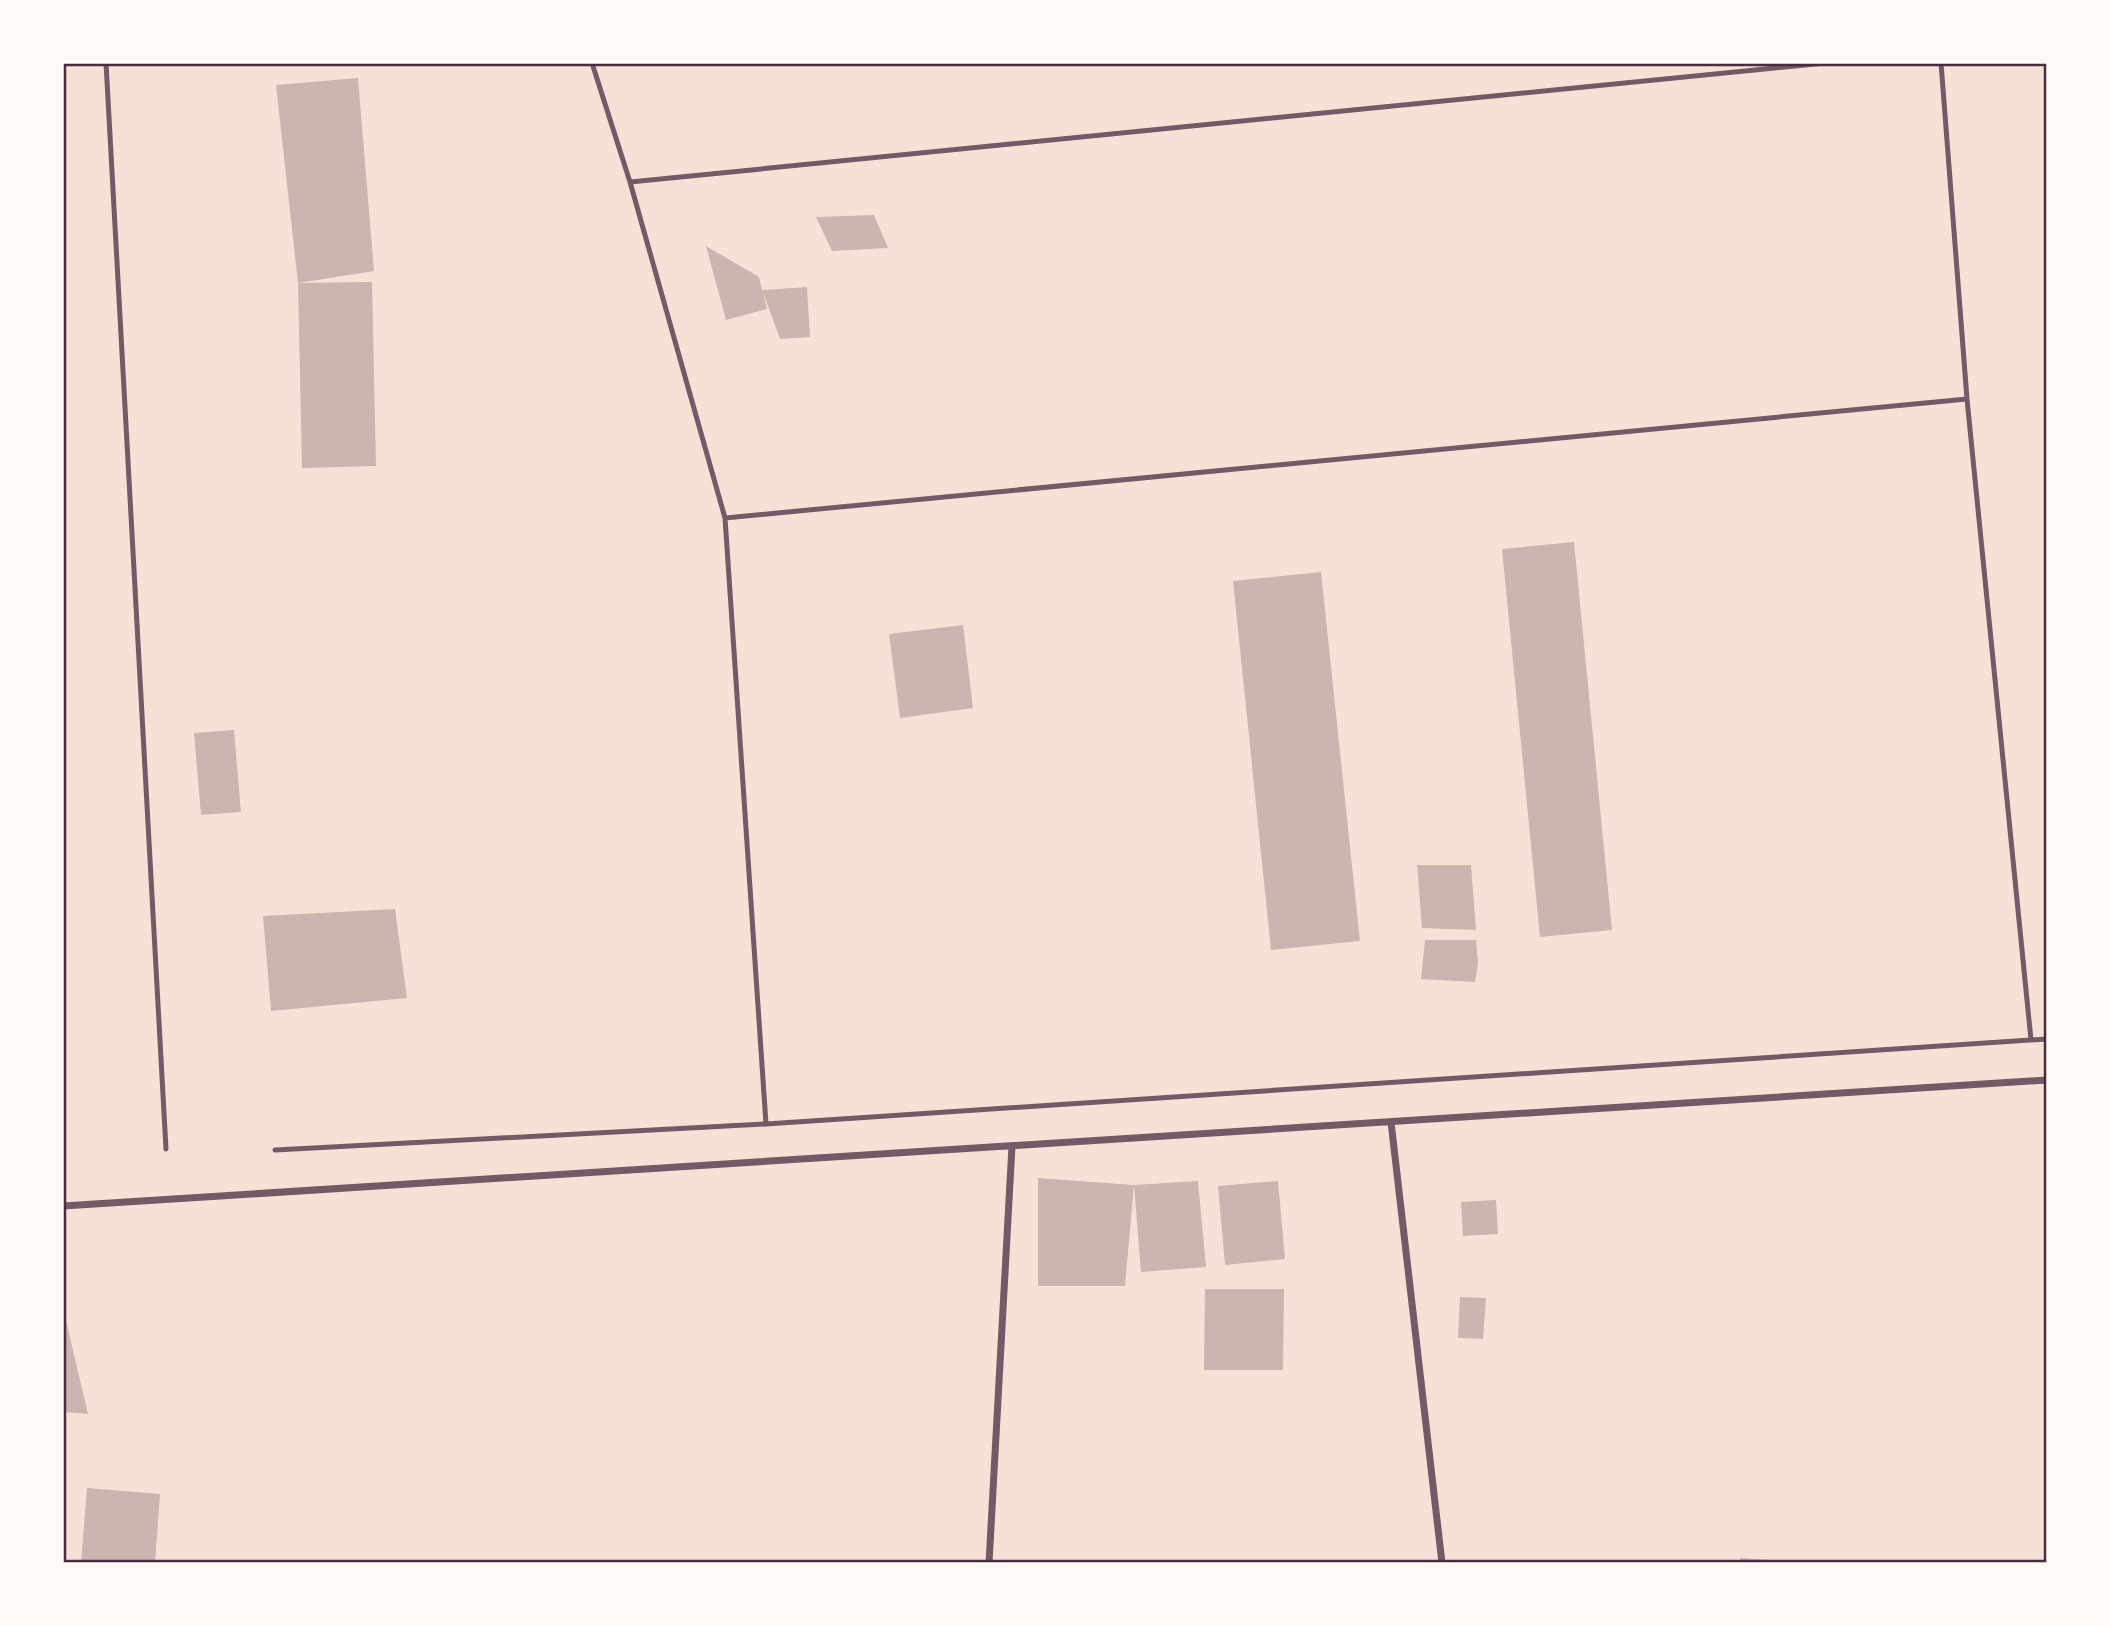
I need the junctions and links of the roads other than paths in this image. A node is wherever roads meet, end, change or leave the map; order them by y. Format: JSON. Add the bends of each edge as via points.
{"nodes":[{"id":1,"x":106,"y":63,"type":"edge"},
{"id":2,"x":592,"y":63,"type":"edge"},
{"id":3,"x":1825,"y":63,"type":"edge"},
{"id":4,"x":1941,"y":63,"type":"edge"},
{"id":5,"x":630,"y":182,"type":"junction"},
{"id":6,"x":1967,"y":399,"type":"junction"},
{"id":7,"x":725,"y":518,"type":"junction"},
{"id":8,"x":2047,"y":1039,"type":"edge"},
{"id":9,"x":2031,"y":1040,"type":"junction"},
{"id":10,"x":2047,"y":1080,"type":"edge"},
{"id":11,"x":1391,"y":1122,"type":"junction"},
{"id":12,"x":766,"y":1124,"type":"junction"},
{"id":13,"x":1012,"y":1146,"type":"junction"},
{"id":14,"x":166,"y":1149,"type":"dead end"},
{"id":15,"x":275,"y":1150,"type":"dead end"},
{"id":16,"x":63,"y":1206,"type":"edge"},
{"id":17,"x":989,"y":1563,"type":"edge"},
{"id":18,"x":1442,"y":1563,"type":"edge"}],
"edges":[{"from":1,"to":14,"type":"lane"},
{"from":2,"to":5,"type":"lane"},
{"from":3,"to":5,"type":"lane"},
{"from":4,"to":6,"type":"lane"},
{"from":5,"to":7,"type":"lane"},
{"from":6,"to":7,"type":"lane"},
{"from":6,"to":9,"type":"lane"},
{"from":7,"to":12,"type":"lane"},
{"from":8,"to":9,"type":"lane"},
{"from":9,"to":12,"type":"lane"},
{"from":10,"to":11,"type":"street"},
{"from":11,"to":13,"type":"street"},
{"from":11,"to":18,"type":"street"},
{"from":12,"to":15,"type":"lane"},
{"from":13,"to":16,"type":"street"},
{"from":13,"to":17,"type":"street"}]}
